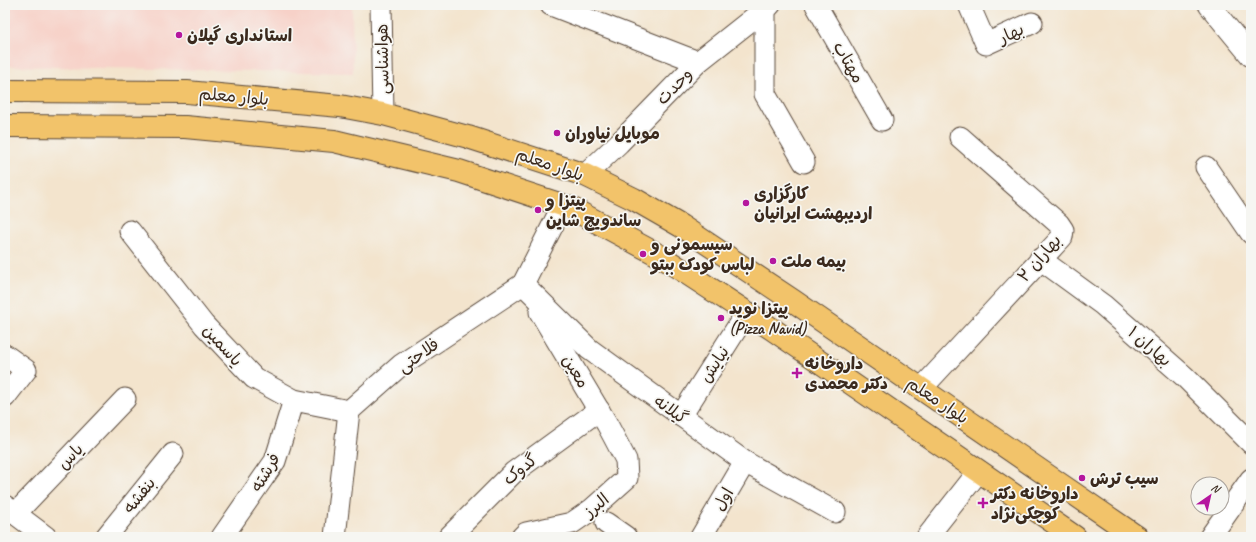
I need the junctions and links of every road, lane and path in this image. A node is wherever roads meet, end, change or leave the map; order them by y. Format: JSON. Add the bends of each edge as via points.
{"nodes":[{"id":1,"x":381,"y":5,"type":"edge"},
{"id":2,"x":551,"y":5,"type":"edge"},
{"id":3,"x":816,"y":5,"type":"edge"},
{"id":4,"x":969,"y":5,"type":"edge"},
{"id":5,"x":1209,"y":5,"type":"edge"},
{"id":6,"x":768,"y":6,"type":"edge"},
{"id":7,"x":1032,"y":23,"type":"dead end"},
{"id":8,"x":1251,"y":56,"type":"edge"},
{"id":9,"x":698,"y":62,"type":"junction"},
{"id":10,"x":5,"y":91,"type":"edge"},
{"id":11,"x":383,"y":114,"type":"junction"},
{"id":12,"x":882,"y":120,"type":"dead end"},
{"id":13,"x":5,"y":126,"type":"edge"},
{"id":14,"x":960,"y":137,"type":"dead end"},
{"id":15,"x":804,"y":162,"type":"dead end"},
{"id":16,"x":1206,"y":167,"type":"dead end"},
{"id":17,"x":585,"y":175,"type":"junction"},
{"id":18,"x":563,"y":205,"type":"junction"},
{"id":19,"x":130,"y":231,"type":"dead end"},
{"id":20,"x":1251,"y":232,"type":"edge"},
{"id":21,"x":1040,"y":259,"type":"junction"},
{"id":22,"x":523,"y":284,"type":"junction"},
{"id":23,"x":747,"y":312,"type":"junction"},
{"id":24,"x":5,"y":355,"type":"edge"},
{"id":25,"x":921,"y":389,"type":"junction"},
{"id":26,"x":5,"y":397,"type":"edge"},
{"id":27,"x":125,"y":399,"type":"dead end"},
{"id":28,"x":294,"y":400,"type":"junction"},
{"id":29,"x":599,"y":410,"type":"junction"},
{"id":30,"x":349,"y":411,"type":"junction"},
{"id":31,"x":681,"y":416,"type":"junction"},
{"id":32,"x":1251,"y":443,"type":"edge"},
{"id":33,"x":173,"y":454,"type":"dead end"},
{"id":34,"x":626,"y":460,"type":"joint"},
{"id":35,"x":745,"y":462,"type":"junction"},
{"id":36,"x":979,"y":471,"type":"junction"},
{"id":37,"x":1251,"y":479,"type":"edge"},
{"id":38,"x":10,"y":510,"type":"edge"},
{"id":39,"x":835,"y":512,"type":"dead end"},
{"id":40,"x":606,"y":523,"type":"dead end"},
{"id":41,"x":36,"y":534,"type":"edge"},
{"id":42,"x":106,"y":537,"type":"edge"},
{"id":43,"x":222,"y":537,"type":"edge"},
{"id":44,"x":335,"y":537,"type":"edge"},
{"id":45,"x":449,"y":537,"type":"edge"},
{"id":46,"x":522,"y":537,"type":"edge"},
{"id":47,"x":626,"y":537,"type":"edge"},
{"id":48,"x":701,"y":537,"type":"edge"},
{"id":49,"x":927,"y":537,"type":"edge"},
{"id":50,"x":1075,"y":537,"type":"edge"},
{"id":51,"x":1137,"y":537,"type":"edge"},
{"id":52,"x":1210,"y":537,"type":"edge"}],
"edges":[{"from":1,"to":11,"type":"street","name":"هواشناسی"},
{"from":2,"to":9,"type":"street"},
{"from":3,"to":12,"type":"street","name":"مهتاب"},
{"from":4,"to":7,"type":"street","name":"بهار","via":[[986,44]]},
{"from":5,"to":8,"type":"street"},
{"from":6,"to":9,"type":"street","name":"وحدت"},
{"from":6,"to":15,"type":"street","via":[[765,94]]},
{"from":9,"to":17,"type":"street","name":"وحدت"},
{"from":10,"to":11,"type":"main road","name":"بلوار معلم","via":[[187,92],[340,106]]},
{"from":11,"to":17,"type":"main road","name":"بلوار معلم","via":[[468,137]]},
{"from":13,"to":18,"type":"main road","name":"بلوار معلم","via":[[185,127],[334,141],[459,171]]},
{"from":14,"to":21,"type":"street","name":"بهاران ۲","via":[[1063,230],[1062,237]]},
{"from":16,"to":20,"type":"street"},
{"from":17,"to":18,"type":"main road"},
{"from":17,"to":25,"type":"main road","name":"بلوار معلم","via":[[681,226]]},
{"from":18,"to":22,"type":"street","name":"فلاحتی"},
{"from":18,"to":23,"type":"main road","name":"بلوار معلم","via":[[662,257]]},
{"from":19,"to":28,"type":"street","name":"یاسمین","via":[[204,324],[254,378]]},
{"from":21,"to":25,"type":"street","name":"بهاران ۲"},
{"from":21,"to":32,"type":"street","name":"بهاران ۱","via":[[1103,306],[1185,377]]},
{"from":22,"to":29,"type":"street","name":"معین"},
{"from":22,"to":30,"type":"street","name":"فلاحتی","via":[[401,365]]},
{"from":22,"to":31,"type":"street","name":"گیلانه","via":[[588,349]]},
{"from":23,"to":31,"type":"street","name":"نیایش"},
{"from":23,"to":36,"type":"main road","name":"بلوار معلم"},
{"from":24,"to":26,"type":"street","via":[[26,370]]},
{"from":25,"to":51,"type":"main road","name":"بلوار معلم"},
{"from":27,"to":38,"type":"street","name":"یاس"},
{"from":28,"to":30,"type":"street","name":"یاسمین"},
{"from":28,"to":43,"type":"street","name":"فرشته","via":[[275,461]]},
{"from":29,"to":34,"type":"street","name":"معین"},
{"from":29,"to":45,"type":"street","name":"گدوک","via":[[514,472]]},
{"from":30,"to":44,"type":"street"},
{"from":31,"to":35,"type":"street","name":"گیلانه"},
{"from":33,"to":42,"type":"street","name":"بنفشه"},
{"from":34,"to":46,"type":"street","name":"البرز","via":[[627,478],[591,510],[572,523],[526,533]]},
{"from":35,"to":39,"type":"street","name":"گیلانه"},
{"from":35,"to":48,"type":"street","name":"اول"},
{"from":36,"to":49,"type":"street"},
{"from":36,"to":50,"type":"main road","name":"بلوار معلم"},
{"from":37,"to":52,"type":"street"},
{"from":38,"to":41,"type":"street"},
{"from":40,"to":47,"type":"street"}]}
